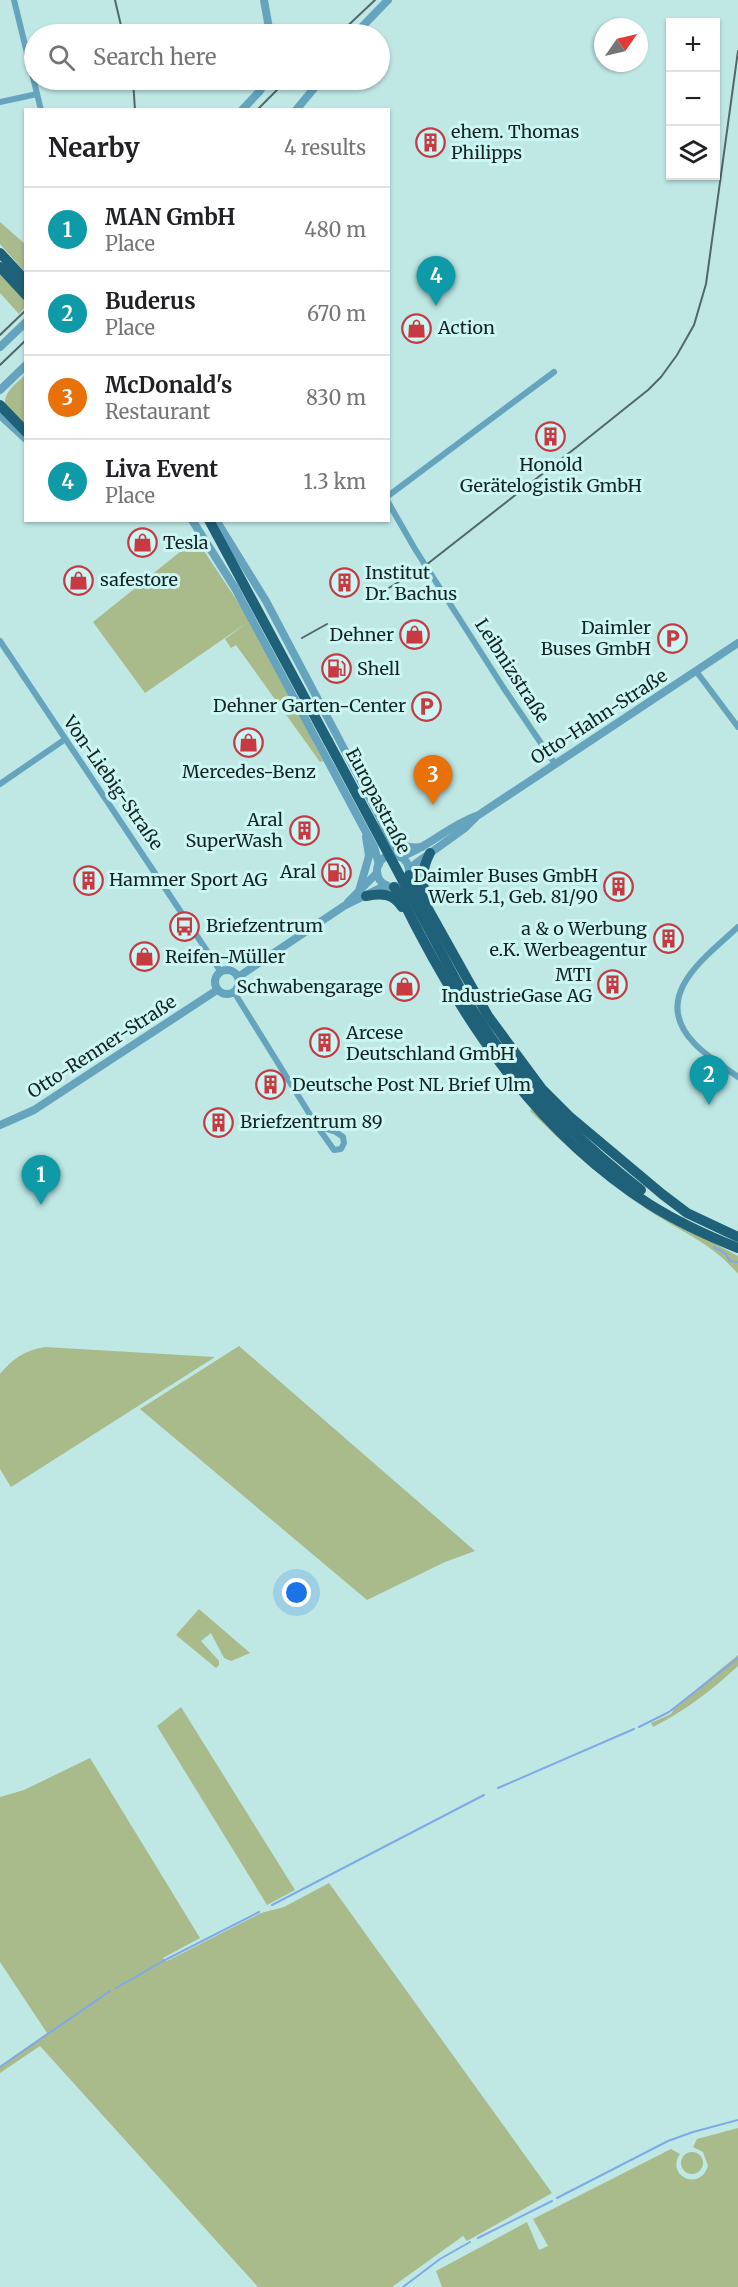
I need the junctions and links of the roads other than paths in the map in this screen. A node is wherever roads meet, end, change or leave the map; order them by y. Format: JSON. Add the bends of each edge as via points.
{"nodes":[{"id":1,"x":14,"y":0,"type":"edge"},
{"id":2,"x":264,"y":0,"type":"edge"},
{"id":3,"x":388,"y":0,"type":"edge"},
{"id":4,"x":268,"y":24,"type":"edge"},
{"id":5,"x":365,"y":24,"type":"edge"},
{"id":6,"x":24,"y":41,"type":"edge"},
{"id":7,"x":36,"y":90,"type":"edge"},
{"id":8,"x":259,"y":90,"type":"edge"},
{"id":9,"x":313,"y":90,"type":"edge"},
{"id":10,"x":37,"y":94,"type":"junction"},
{"id":11,"x":0,"y":102,"type":"edge"},
{"id":12,"x":40,"y":108,"type":"edge"},
{"id":13,"x":244,"y":108,"type":"edge"},
{"id":14,"x":298,"y":108,"type":"edge"},
{"id":15,"x":0,"y":253,"type":"edge"},
{"id":16,"x":0,"y":267,"type":"edge"},
{"id":17,"x":24,"y":279,"type":"edge"},
{"id":18,"x":24,"y":293,"type":"edge"},
{"id":19,"x":24,"y":324,"type":"edge"},
{"id":20,"x":0,"y":347,"type":"edge"},
{"id":21,"x":24,"y":367,"type":"edge"},
{"id":22,"x":554,"y":372,"type":"dead end"},
{"id":23,"x":0,"y":390,"type":"edge"},
{"id":24,"x":0,"y":405,"type":"edge"},
{"id":25,"x":0,"y":415,"type":"edge"},
{"id":26,"x":4,"y":421,"type":"edge"},
{"id":27,"x":24,"y":430,"type":"edge"},
{"id":28,"x":24,"y":437,"type":"edge"},
{"id":29,"x":390,"y":495,"type":"edge"},
{"id":30,"x":390,"y":505,"type":"edge"},
{"id":31,"x":193,"y":522,"type":"edge"},
{"id":32,"x":202,"y":522,"type":"edge"},
{"id":33,"x":210,"y":522,"type":"edge"},
{"id":34,"x":217,"y":522,"type":"edge"},
{"id":35,"x":250,"y":597,"type":"junction"},
{"id":36,"x":0,"y":641,"type":"edge"},
{"id":37,"x":738,"y":643,"type":"edge"},
{"id":38,"x":696,"y":671,"type":"junction"},
{"id":39,"x":738,"y":727,"type":"edge"},
{"id":40,"x":64,"y":740,"type":"junction"},
{"id":41,"x":555,"y":764,"type":"junction"},
{"id":42,"x":0,"y":784,"type":"edge"},
{"id":43,"x":381,"y":820,"type":"junction"},
{"id":44,"x":364,"y":830,"type":"junction"},
{"id":45,"x":427,"y":850,"type":"junction"},
{"id":46,"x":399,"y":857,"type":"junction"},
{"id":47,"x":379,"y":864,"type":"junction"},
{"id":48,"x":378,"y":873,"type":"junction"},
{"id":49,"x":409,"y":873,"type":"junction"},
{"id":50,"x":389,"y":886,"type":"junction"},
{"id":51,"x":363,"y":893,"type":"junction"},
{"id":52,"x":428,"y":910,"type":"junction"},
{"id":53,"x":413,"y":922,"type":"junction"},
{"id":54,"x":738,"y":927,"type":"edge"},
{"id":55,"x":221,"y":972,"type":"junction"},
{"id":56,"x":238,"y":977,"type":"junction"},
{"id":57,"x":217,"y":990,"type":"junction"},
{"id":58,"x":234,"y":992,"type":"junction"},
{"id":59,"x":738,"y":1077,"type":"edge"},
{"id":60,"x":0,"y":1125,"type":"edge"},
{"id":61,"x":317,"y":1126,"type":"junction"},
{"id":62,"x":684,"y":1217,"type":"junction"},
{"id":63,"x":738,"y":1237,"type":"edge"},
{"id":64,"x":738,"y":1248,"type":"edge"}],
"edges":[{"from":1,"to":6,"type":"street"},
{"from":2,"to":4,"type":"street"},
{"from":3,"to":5,"type":"street"},
{"from":7,"to":10,"type":"street"},
{"from":8,"to":13,"type":"street"},
{"from":9,"to":14,"type":"street"},
{"from":10,"to":11,"type":"street"},
{"from":10,"to":12,"type":"street"},
{"from":15,"to":17,"type":"highway"},
{"from":16,"to":18,"type":"highway"},
{"from":19,"to":20,"type":"street"},
{"from":21,"to":23,"type":"street"},
{"from":22,"to":29,"type":"street"},
{"from":24,"to":27,"type":"highway"},
{"from":25,"to":26,"type":"street"},
{"from":26,"to":28,"type":"street"},
{"from":30,"to":41,"type":"street","name":"Leibnizstraße"},
{"from":31,"to":44,"type":"street","name":"Europastraße","via":[[235,588]]},
{"from":32,"to":35,"type":"highway","name":"Europastraße"},
{"from":33,"to":35,"type":"highway","name":"Europastraße"},
{"from":34,"to":43,"type":"street","name":"Europastraße","via":[[266,601]]},
{"from":35,"to":62,"type":"highway","name":"Europastraße","bridge":true,"via":[[465,997],[492,1038],[550,1109],[587,1145],[625,1178]]},
{"from":36,"to":40,"type":"street","name":"Von-Liebig-Straße"},
{"from":37,"to":38,"type":"street","name":"Otto-Hahn-Straße"},
{"from":38,"to":39,"type":"street"},
{"from":38,"to":41,"type":"street","name":"Otto-Hahn-Straße"},
{"from":40,"to":42,"type":"street"},
{"from":40,"to":55,"type":"street","name":"Von-Liebig-Straße","via":[[134,838]]},
{"from":41,"to":45,"type":"street","name":"Otto-Hahn-Straße"},
{"from":43,"to":45,"type":"street","via":[[396,843]]},
{"from":43,"to":46,"type":"street","name":"Europastraße"},
{"from":44,"to":47,"type":"street","name":"Europastraße"},
{"from":44,"to":51,"type":"street","via":[[369,856]]},
{"from":45,"to":46,"type":"street","name":"Otto-Hahn-Straße"},
{"from":45,"to":49,"type":"street","name":"Otto-Hahn-Straße"},
{"from":45,"to":52,"type":"highway","via":[[422,881]]},
{"from":46,"to":47,"type":"street","via":[[387,857]]},
{"from":46,"to":49,"type":"street","via":[[407,864]]},
{"from":47,"to":48,"type":"street"},
{"from":48,"to":50,"type":"street"},
{"from":48,"to":51,"type":"street"},
{"from":49,"to":50,"type":"street","via":[[405,882]]},
{"from":49,"to":52,"type":"highway"},
{"from":50,"to":51,"type":"street"},
{"from":50,"to":53,"type":"highway","via":[[399,893]]},
{"from":51,"to":53,"type":"highway","via":[[393,898]]},
{"from":51,"to":56,"type":"street"},
{"from":52,"to":62,"type":"highway","via":[[488,1016],[542,1089]]},
{"from":53,"to":62,"type":"highway","via":[[473,1026],[526,1097],[616,1181],[650,1205]]},
{"from":54,"to":59,"type":"street","via":[[685,978],[677,1009],[694,1044]]},
{"from":55,"to":56,"type":"street","via":[[232,971]]},
{"from":55,"to":57,"type":"street","via":[[215,978]]},
{"from":56,"to":58,"type":"street","via":[[239,985]]},
{"from":57,"to":58,"type":"street","via":[[225,995]]},
{"from":57,"to":60,"type":"street","name":"Otto-Renner-Straße","via":[[34,1110]]},
{"from":58,"to":61,"type":"street"},
{"from":61,"to":61,"type":"street","via":[[334,1150],[341,1149],[341,1134]]},
{"from":62,"to":63,"type":"highway"},
{"from":62,"to":64,"type":"highway"}]}
